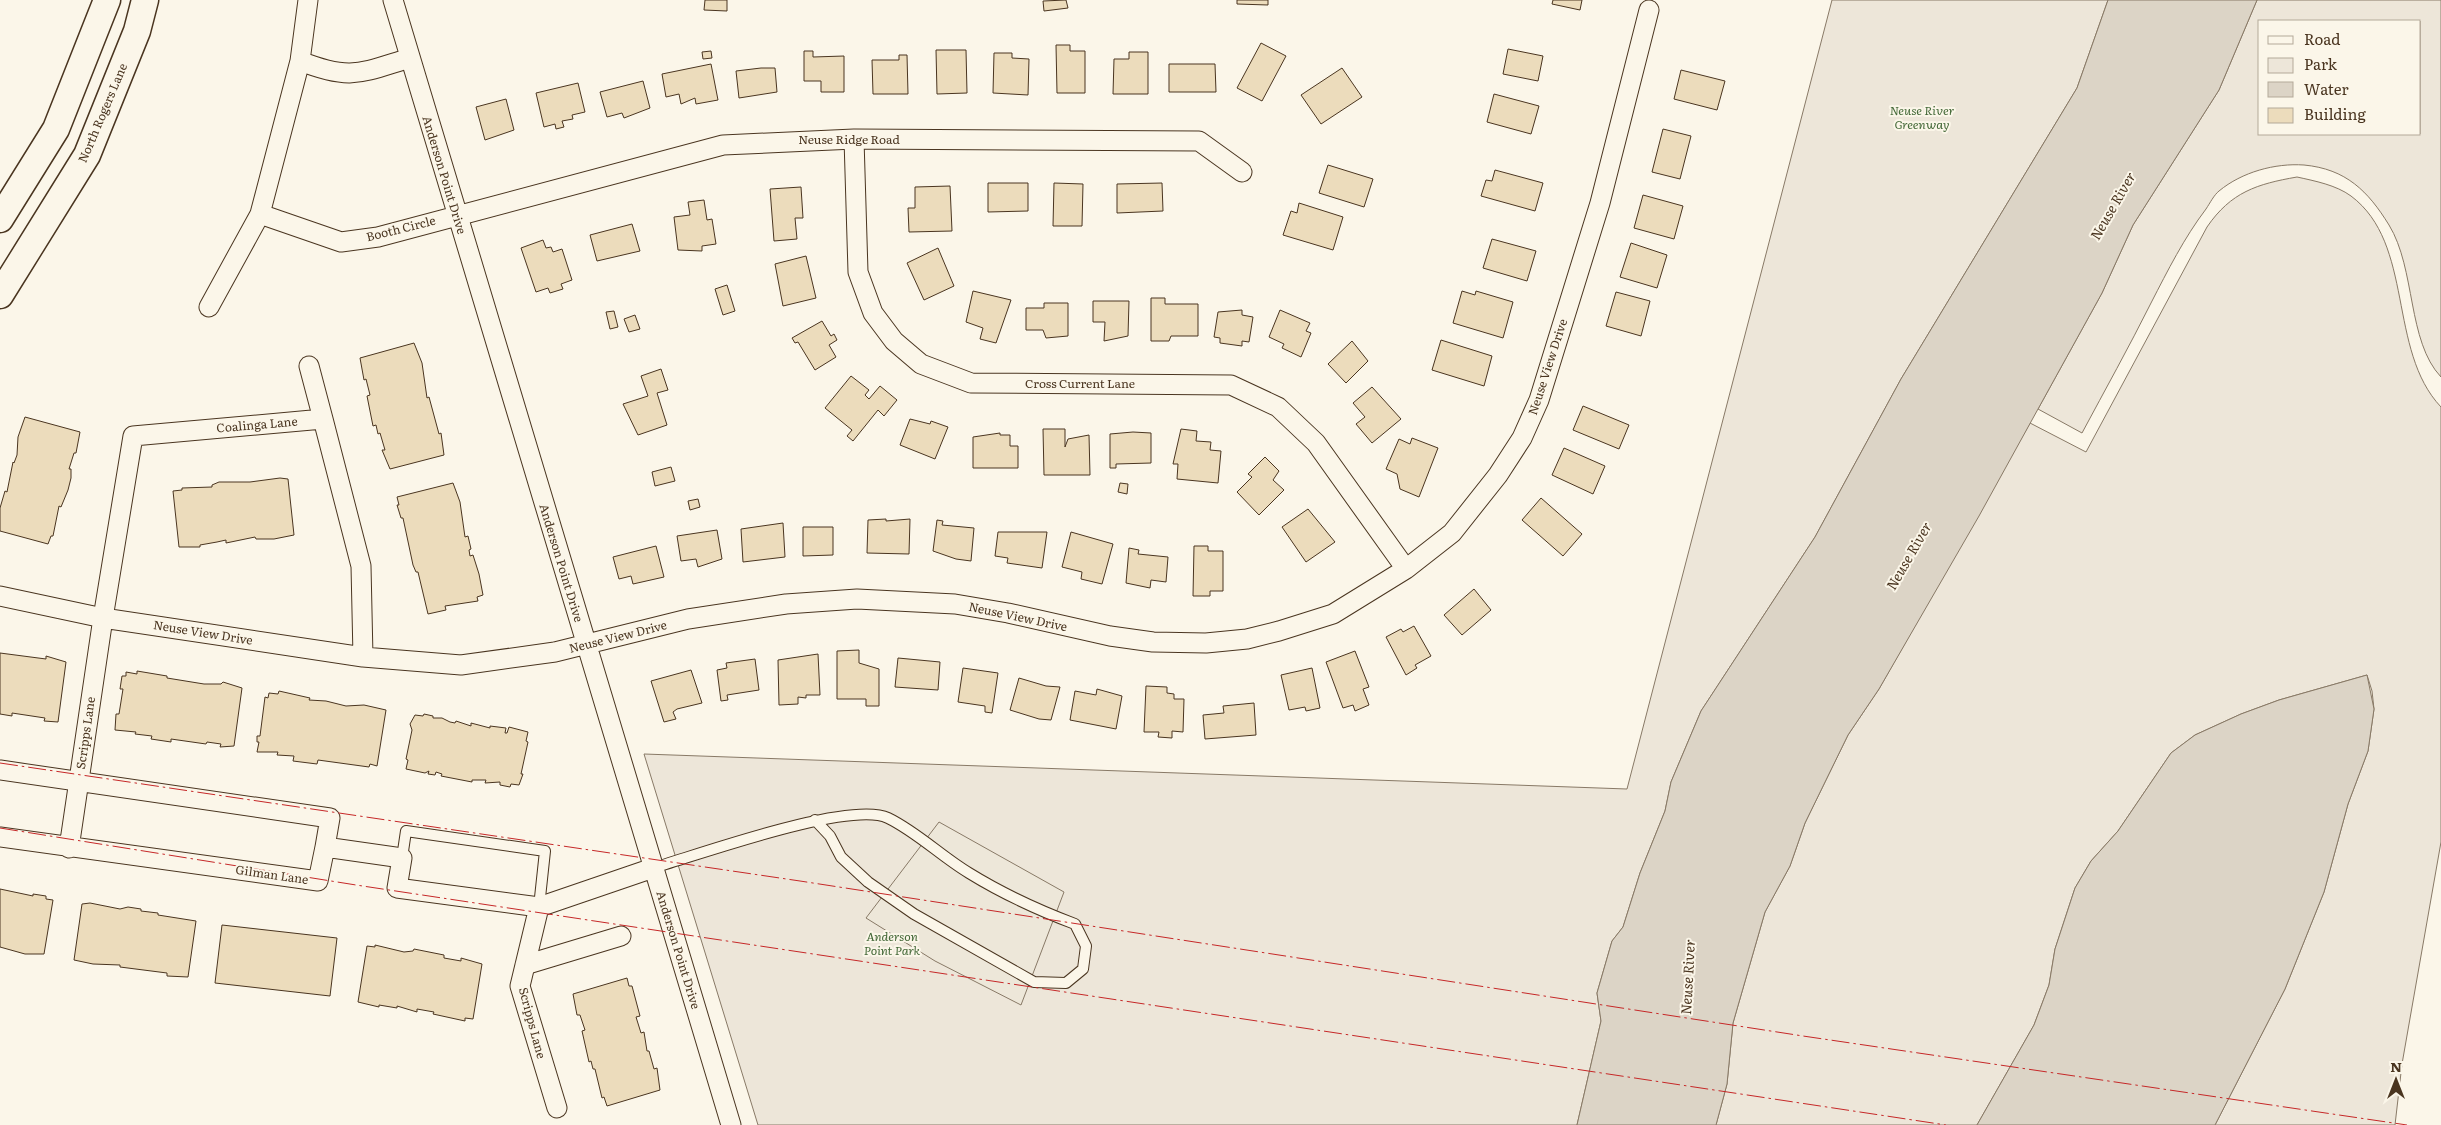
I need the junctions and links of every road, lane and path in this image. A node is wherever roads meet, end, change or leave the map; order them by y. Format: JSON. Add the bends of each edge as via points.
{"nodes":[{"id":1,"x":107,"y":0,"type":"edge"},
{"id":2,"x":145,"y":0,"type":"edge"},
{"id":3,"x":308,"y":0,"type":"edge"},
{"id":4,"x":392,"y":0,"type":"edge"},
{"id":5,"x":1649,"y":10,"type":"dead end"},
{"id":6,"x":410,"y":58,"type":"junction"},
{"id":7,"x":300,"y":61,"type":"junction"},
{"id":8,"x":854,"y":139,"type":"junction"},
{"id":9,"x":1242,"y":172,"type":"dead end"},
{"id":10,"x":260,"y":214,"type":"junction"},
{"id":11,"x":456,"y":215,"type":"junction"},
{"id":12,"x":0,"y":219,"type":"edge"},
{"id":13,"x":0,"y":295,"type":"edge"},
{"id":14,"x":209,"y":307,"type":"dead end"},
{"id":15,"x":309,"y":366,"type":"dead end"},
{"id":16,"x":323,"y":419,"type":"junction"},
{"id":17,"x":1406,"y":569,"type":"junction"},
{"id":18,"x":0,"y":596,"type":"edge"},
{"id":19,"x":103,"y":618,"type":"junction"},
{"id":20,"x":586,"y":644,"type":"junction"},
{"id":21,"x":363,"y":657,"type":"junction"},
{"id":22,"x":0,"y":770,"type":"edge"},
{"id":23,"x":78,"y":782,"type":"junction"},
{"id":24,"x":815,"y":820,"type":"junction"},
{"id":25,"x":0,"y":837,"type":"edge"},
{"id":26,"x":325,"y":847,"type":"junction"},
{"id":27,"x":69,"y":848,"type":"junction"},
{"id":28,"x":402,"y":858,"type":"junction"},
{"id":29,"x":653,"y":868,"type":"junction"},
{"id":30,"x":539,"y":908,"type":"junction"},
{"id":31,"x":620,"y":936,"type":"dead end"},
{"id":32,"x":525,"y":965,"type":"junction"},
{"id":33,"x":557,"y":1108,"type":"dead end"},
{"id":34,"x":731,"y":1125,"type":"edge"}],
"edges":[{"from":1,"to":12,"type":"street","via":[[56,129]]},
{"from":2,"to":13,"type":"street","name":"North Rogers Lane","via":[[137,31],[87,155]]},
{"from":3,"to":7,"type":"street"},
{"from":4,"to":6,"type":"street","name":"Anderson Point Drive"},
{"from":5,"to":17,"type":"street","name":"Neuse View Drive","via":[[1600,203],[1539,400],[1522,438],[1498,475],[1452,533]]},
{"from":6,"to":7,"type":"street","via":[[359,74],[325,71]]},
{"from":6,"to":11,"type":"street","name":"Anderson Point Drive"},
{"from":7,"to":10,"type":"street"},
{"from":8,"to":9,"type":"street","name":"Neuse Ridge Road","via":[[1199,141]]},
{"from":8,"to":11,"type":"street","name":"Neuse Ridge Road","via":[[723,145]]},
{"from":8,"to":17,"type":"street","name":"Cross Current Lane","via":[[858,272],[872,313],[894,342],[921,364],[971,383],[1231,385],[1278,406],[1316,443]]},
{"from":10,"to":11,"type":"street","name":"Booth Circle","via":[[341,242],[378,237]]},
{"from":10,"to":14,"type":"street"},
{"from":11,"to":20,"type":"street","name":"Anderson Point Drive"},
{"from":15,"to":16,"type":"street"},
{"from":16,"to":19,"type":"street","name":"Coalinga Lane","via":[[133,436]]},
{"from":16,"to":21,"type":"street","via":[[361,566]]},
{"from":17,"to":20,"type":"street","name":"Neuse View Drive","via":[[1333,614],[1271,633],[1206,643],[1153,642],[1110,636],[955,604],[857,599],[786,604],[688,619]]},
{"from":18,"to":19,"type":"street","name":"Neuse View Drive"},
{"from":19,"to":21,"type":"street","name":"Neuse View Drive"},
{"from":19,"to":23,"type":"street","name":"Scripps Lane"},
{"from":20,"to":21,"type":"street","name":"Neuse View Drive","via":[[527,658],[461,665]]},
{"from":20,"to":29,"type":"street","name":"Anderson Point Drive"},
{"from":22,"to":23,"type":"street"},
{"from":23,"to":26,"type":"street","via":[[330,818]]},
{"from":23,"to":27,"type":"street","name":"Scripps Lane"},
{"from":24,"to":24,"type":"lane","via":[[830,836],[841,857],[868,882],[914,914],[987,957],[1034,982],[1066,983],[1083,969],[1086,946],[1075,924],[1035,909],[969,873],[886,817],[851,814]]},
{"from":24,"to":29,"type":"lane"},
{"from":25,"to":27,"type":"street","name":"Gilman Lane"},
{"from":26,"to":27,"type":"street","name":"Gilman Lane","via":[[318,881]]},
{"from":26,"to":28,"type":"street"},
{"from":28,"to":30,"type":"street","via":[[397,888]]},
{"from":28,"to":30,"type":"lane","via":[[406,831],[545,851]]},
{"from":29,"to":30,"type":"street"},
{"from":29,"to":34,"type":"street","name":"Anderson Point Drive"},
{"from":30,"to":32,"type":"street","name":"Scripps Lane"},
{"from":31,"to":32,"type":"street"},
{"from":32,"to":33,"type":"street","name":"Scripps Lane","via":[[520,986]]}]}
